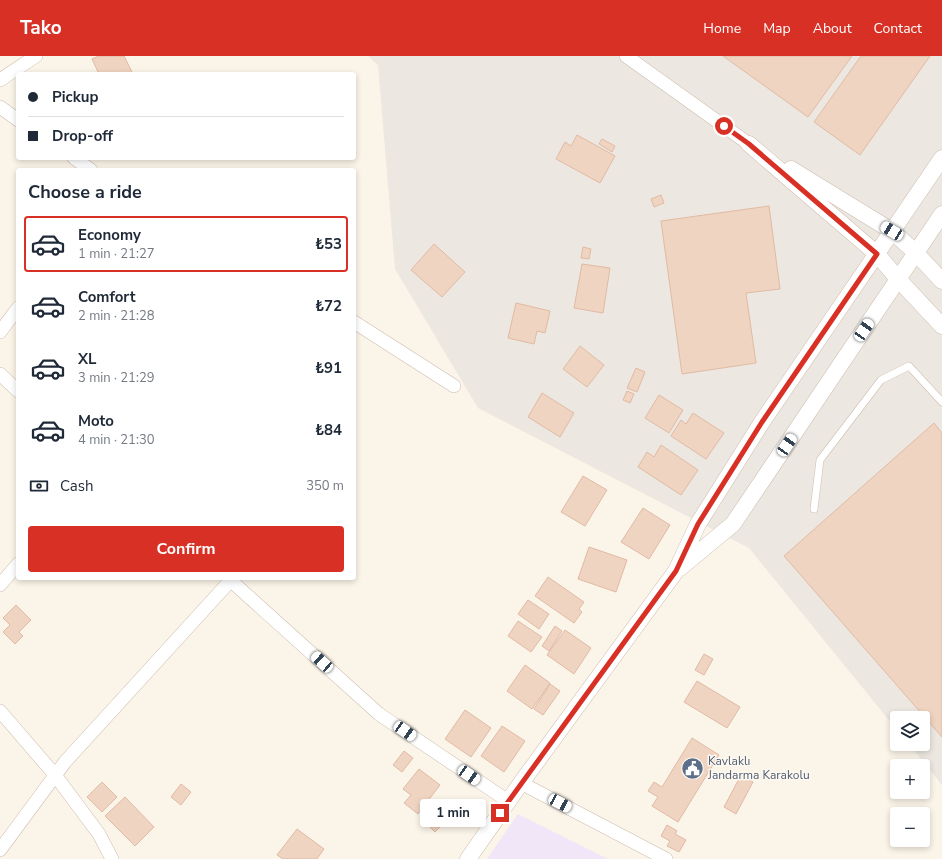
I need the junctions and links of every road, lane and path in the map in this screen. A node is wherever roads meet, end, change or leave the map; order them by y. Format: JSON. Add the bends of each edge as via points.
{"nodes":[{"id":1,"x":36,"y":56,"type":"edge"},
{"id":2,"x":626,"y":56,"type":"edge"},
{"id":3,"x":0,"y":80,"type":"edge"},
{"id":4,"x":0,"y":107,"type":"edge"},
{"id":5,"x":16,"y":119,"type":"edge"},
{"id":6,"x":749,"y":144,"type":"junction"},
{"id":7,"x":942,"y":158,"type":"edge"},
{"id":8,"x":77,"y":160,"type":"edge"},
{"id":9,"x":88,"y":168,"type":"edge"},
{"id":10,"x":942,"y":214,"type":"edge"},
{"id":11,"x":892,"y":231,"type":"junction"},
{"id":12,"x":916,"y":253,"type":"junction"},
{"id":13,"x":877,"y":254,"type":"junction"},
{"id":14,"x":898,"y":279,"type":"junction"},
{"id":15,"x":942,"y":281,"type":"edge"},
{"id":16,"x":16,"y":311,"type":"edge"},
{"id":17,"x":356,"y":323,"type":"edge"},
{"id":18,"x":942,"y":326,"type":"edge"},
{"id":19,"x":0,"y":332,"type":"edge"},
{"id":20,"x":0,"y":374,"type":"edge"},
{"id":21,"x":454,"y":386,"type":"dead end"},
{"id":22,"x":16,"y":389,"type":"edge"},
{"id":23,"x":942,"y":402,"type":"edge"},
{"id":24,"x":814,"y":509,"type":"dead end"},
{"id":25,"x":16,"y":566,"type":"edge"},
{"id":26,"x":676,"y":571,"type":"junction"},
{"id":27,"x":228,"y":580,"type":"edge"},
{"id":28,"x":230,"y":580,"type":"edge"},
{"id":29,"x":0,"y":585,"type":"edge"},
{"id":30,"x":0,"y":711,"type":"edge"},
{"id":31,"x":55,"y":775,"type":"junction"},
{"id":32,"x":521,"y":783,"type":"junction"},
{"id":33,"x":508,"y":801,"type":"junction"},
{"id":34,"x":0,"y":850,"type":"edge"},
{"id":35,"x":112,"y":859,"type":"edge"},
{"id":36,"x":468,"y":859,"type":"edge"},
{"id":37,"x":666,"y":859,"type":"edge"}],
"edges":[{"from":1,"to":3,"type":"street"},
{"from":2,"to":6,"type":"street"},
{"from":4,"to":5,"type":"street"},
{"from":6,"to":11,"type":"street"},
{"from":6,"to":13,"type":"street"},
{"from":7,"to":11,"type":"street"},
{"from":8,"to":9,"type":"street"},
{"from":10,"to":12,"type":"street"},
{"from":11,"to":12,"type":"street"},
{"from":11,"to":13,"type":"street"},
{"from":12,"to":14,"type":"street"},
{"from":12,"to":15,"type":"street"},
{"from":13,"to":14,"type":"street"},
{"from":13,"to":26,"type":"street","via":[[762,422],[698,524]]},
{"from":14,"to":18,"type":"street"},
{"from":14,"to":26,"type":"street","via":[[733,524]]},
{"from":16,"to":19,"type":"street"},
{"from":17,"to":21,"type":"street"},
{"from":20,"to":22,"type":"street"},
{"from":23,"to":24,"type":"lane","via":[[909,366],[882,380],[820,460]]},
{"from":25,"to":29,"type":"street"},
{"from":26,"to":32,"type":"street"},
{"from":27,"to":31,"type":"street"},
{"from":28,"to":33,"type":"street","via":[[379,714]]},
{"from":30,"to":31,"type":"street"},
{"from":31,"to":34,"type":"street"},
{"from":31,"to":35,"type":"street","via":[[99,834]]},
{"from":32,"to":33,"type":"street"},
{"from":32,"to":37,"type":"street"},
{"from":33,"to":36,"type":"street"}]}
